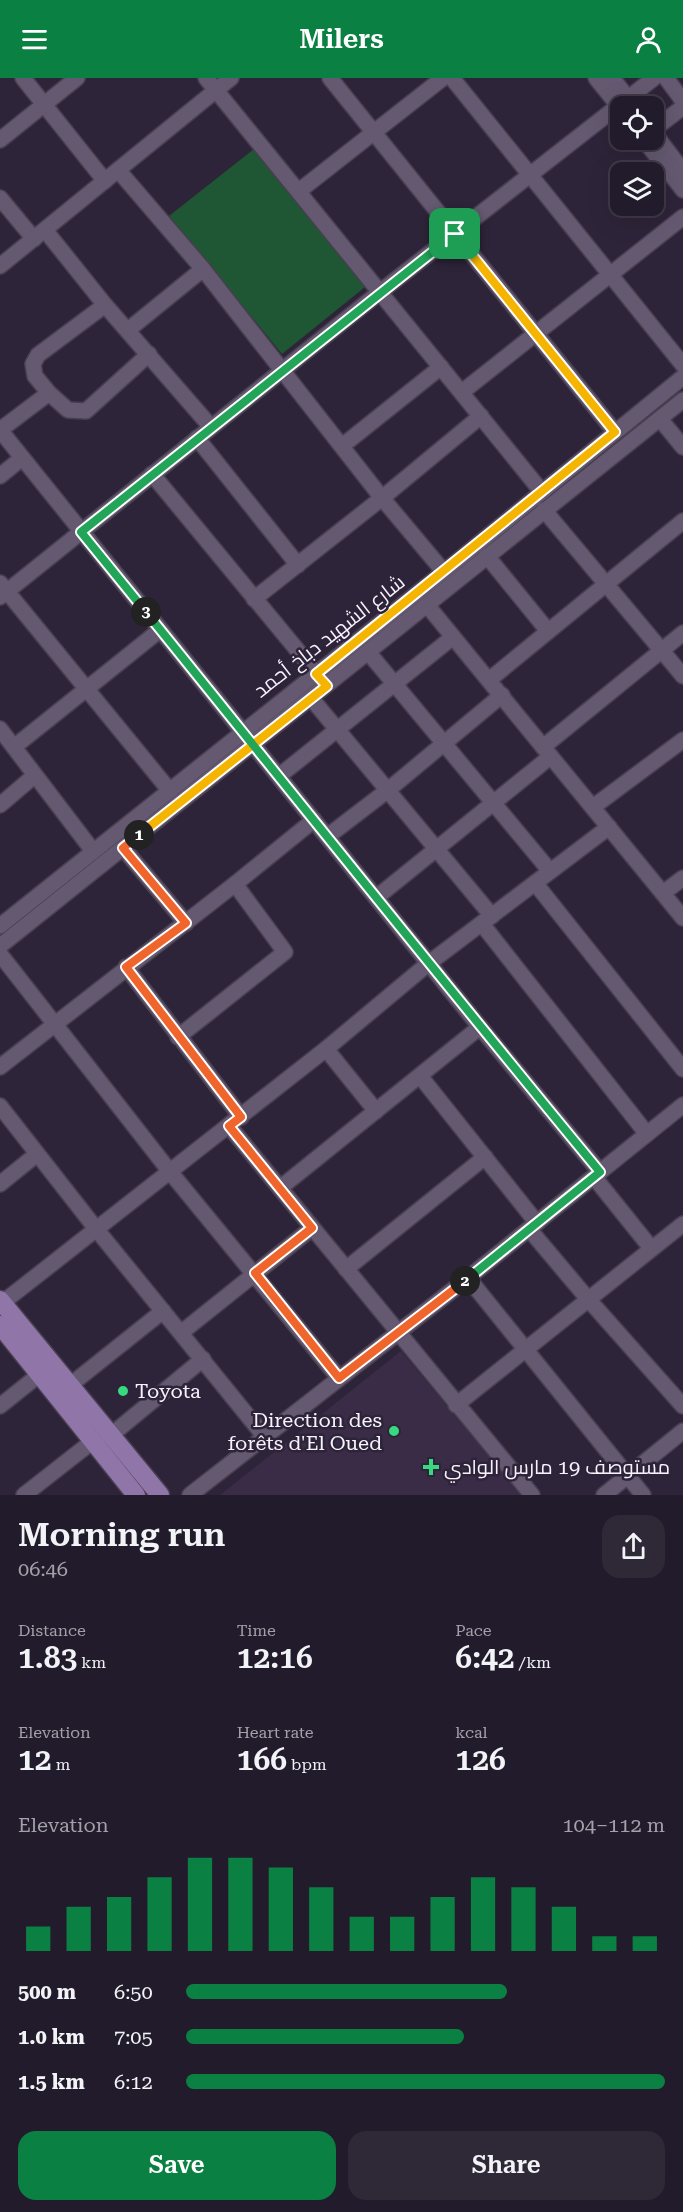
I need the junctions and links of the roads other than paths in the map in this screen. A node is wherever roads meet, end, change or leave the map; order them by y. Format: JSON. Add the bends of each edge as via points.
{"nodes":[{"id":1,"x":23,"y":78,"type":"edge"},
{"id":2,"x":77,"y":78,"type":"edge"},
{"id":3,"x":231,"y":78,"type":"edge"},
{"id":4,"x":330,"y":78,"type":"edge"},
{"id":5,"x":443,"y":78,"type":"edge"},
{"id":6,"x":452,"y":78,"type":"edge"},
{"id":7,"x":596,"y":78,"type":"edge"},
{"id":8,"x":612,"y":78,"type":"edge"},
{"id":9,"x":654,"y":78,"type":"edge"},
{"id":10,"x":666,"y":78,"type":"edge"},
{"id":11,"x":211,"y":84,"type":"edge"},
{"id":12,"x":615,"y":96,"type":"edge"},
{"id":13,"x":621,"y":96,"type":"edge"},
{"id":14,"x":635,"y":96,"type":"edge"},
{"id":15,"x":683,"y":101,"type":"edge"},
{"id":16,"x":44,"y":105,"type":"junction"},
{"id":17,"x":683,"y":107,"type":"edge"},
{"id":18,"x":610,"y":116,"type":"edge"},
{"id":19,"x":664,"y":123,"type":"edge"},
{"id":20,"x":373,"y":132,"type":"junction"},
{"id":21,"x":0,"y":140,"type":"edge"},
{"id":22,"x":664,"y":145,"type":"edge"},
{"id":23,"x":652,"y":150,"type":"edge"},
{"id":24,"x":118,"y":170,"type":"junction"},
{"id":25,"x":683,"y":171,"type":"edge"},
{"id":26,"x":531,"y":176,"type":"junction"},
{"id":27,"x":105,"y":181,"type":"junction"},
{"id":28,"x":683,"y":190,"type":"edge"},
{"id":29,"x":299,"y":191,"type":"junction"},
{"id":30,"x":0,"y":198,"type":"edge"},
{"id":31,"x":683,"y":216,"type":"edge"},
{"id":32,"x":40,"y":234,"type":"junction"},
{"id":33,"x":455,"y":234,"type":"junction"},
{"id":34,"x":0,"y":266,"type":"edge"},
{"id":35,"x":203,"y":269,"type":"junction"},
{"id":36,"x":609,"y":274,"type":"junction"},
{"id":37,"x":380,"y":292,"type":"junction"},
{"id":38,"x":105,"y":305,"type":"junction"},
{"id":39,"x":128,"y":330,"type":"junction"},
{"id":40,"x":536,"y":333,"type":"junction"},
{"id":41,"x":149,"y":354,"type":"junction"},
{"id":42,"x":683,"y":364,"type":"edge"},
{"id":43,"x":441,"y":367,"type":"junction"},
{"id":44,"x":282,"y":370,"type":"junction"},
{"id":45,"x":683,"y":377,"type":"edge"},
{"id":46,"x":462,"y":392,"type":"junction"},
{"id":47,"x":49,"y":393,"type":"junction"},
{"id":48,"x":683,"y":400,"type":"edge"},
{"id":49,"x":481,"y":416,"type":"junction"},
{"id":50,"x":660,"y":419,"type":"junction"},
{"id":51,"x":211,"y":427,"type":"junction"},
{"id":52,"x":0,"y":430,"type":"edge"},
{"id":53,"x":615,"y":432,"type":"junction"},
{"id":54,"x":197,"y":438,"type":"junction"},
{"id":55,"x":342,"y":446,"type":"junction"},
{"id":56,"x":683,"y":447,"type":"edge"},
{"id":57,"x":22,"y":458,"type":"junction"},
{"id":58,"x":152,"y":474,"type":"junction"},
{"id":59,"x":0,"y":476,"type":"edge"},
{"id":60,"x":542,"y":492,"type":"junction"},
{"id":61,"x":382,"y":498,"type":"junction"},
{"id":62,"x":544,"y":510,"type":"junction"},
{"id":63,"x":683,"y":521,"type":"edge"},
{"id":64,"x":81,"y":532,"type":"junction"},
{"id":65,"x":487,"y":556,"type":"junction"},
{"id":66,"x":298,"y":565,"type":"junction"},
{"id":67,"x":444,"y":572,"type":"junction"},
{"id":68,"x":606,"y":583,"type":"junction"},
{"id":69,"x":2,"y":590,"type":"edge"},
{"id":70,"x":254,"y":599,"type":"junction"},
{"id":71,"x":427,"y":604,"type":"junction"},
{"id":72,"x":160,"y":630,"type":"junction"},
{"id":73,"x":548,"y":631,"type":"junction"},
{"id":74,"x":683,"y":633,"type":"edge"},
{"id":75,"x":453,"y":637,"type":"junction"},
{"id":76,"x":661,"y":651,"type":"junction"},
{"id":77,"x":368,"y":652,"type":"junction"},
{"id":78,"x":316,"y":674,"type":"junction"},
{"id":79,"x":683,"y":676,"type":"edge"},
{"id":80,"x":489,"y":680,"type":"junction"},
{"id":81,"x":394,"y":683,"type":"junction"},
{"id":82,"x":327,"y":686,"type":"junction"},
{"id":83,"x":87,"y":690,"type":"junction"},
{"id":84,"x":502,"y":695,"type":"junction"},
{"id":85,"x":311,"y":698,"type":"junction"},
{"id":86,"x":0,"y":729,"type":"edge"},
{"id":87,"x":338,"y":730,"type":"junction"},
{"id":88,"x":242,"y":732,"type":"junction"},
{"id":89,"x":683,"y":740,"type":"edge"},
{"id":90,"x":445,"y":743,"type":"junction"},
{"id":91,"x":253,"y":744,"type":"junction"},
{"id":92,"x":14,"y":747,"type":"junction"},
{"id":93,"x":546,"y":752,"type":"junction"},
{"id":94,"x":34,"y":776,"type":"junction"},
{"id":95,"x":279,"y":776,"type":"junction"},
{"id":96,"x":388,"y":790,"type":"junction"},
{"id":97,"x":170,"y":791,"type":"junction"},
{"id":98,"x":494,"y":802,"type":"junction"},
{"id":99,"x":0,"y":805,"type":"edge"},
{"id":100,"x":593,"y":807,"type":"junction"},
{"id":101,"x":314,"y":820,"type":"junction"},
{"id":102,"x":609,"y":827,"type":"junction"},
{"id":103,"x":328,"y":836,"type":"junction"},
{"id":104,"x":123,"y":848,"type":"junction"},
{"id":105,"x":436,"y":848,"type":"junction"},
{"id":106,"x":93,"y":851,"type":"junction"},
{"id":107,"x":550,"y":871,"type":"junction"},
{"id":108,"x":683,"y":878,"type":"edge"},
{"id":109,"x":535,"y":883,"type":"junction"},
{"id":110,"x":236,"y":884,"type":"junction"},
{"id":111,"x":663,"y":893,"type":"junction"},
{"id":112,"x":377,"y":897,"type":"junction"},
{"id":113,"x":683,"y":918,"type":"edge"},
{"id":114,"x":487,"y":920,"type":"junction"},
{"id":115,"x":186,"y":923,"type":"junction"},
{"id":116,"x":0,"y":926,"type":"edge"},
{"id":117,"x":0,"y":946,"type":"edge"},
{"id":118,"x":0,"y":954,"type":"edge"},
{"id":119,"x":429,"y":963,"type":"junction"},
{"id":120,"x":126,"y":967,"type":"junction"},
{"id":121,"x":54,"y":1024,"type":"junction"},
{"id":122,"x":480,"y":1027,"type":"junction"},
{"id":123,"x":178,"y":1037,"type":"junction"},
{"id":124,"x":326,"y":1049,"type":"junction"},
{"id":125,"x":0,"y":1067,"type":"edge"},
{"id":126,"x":683,"y":1069,"type":"edge"},
{"id":127,"x":420,"y":1076,"type":"junction"},
{"id":128,"x":683,"y":1105,"type":"edge"},
{"id":129,"x":0,"y":1106,"type":"edge"},
{"id":130,"x":376,"y":1111,"type":"junction"},
{"id":131,"x":235,"y":1121,"type":"junction"},
{"id":132,"x":647,"y":1134,"type":"junction"},
{"id":133,"x":37,"y":1154,"type":"junction"},
{"id":134,"x":485,"y":1157,"type":"junction"},
{"id":135,"x":171,"y":1173,"type":"junction"},
{"id":136,"x":597,"y":1175,"type":"junction"},
{"id":137,"x":0,"y":1184,"type":"edge"},
{"id":138,"x":280,"y":1188,"type":"junction"},
{"id":139,"x":683,"y":1224,"type":"edge"},
{"id":140,"x":533,"y":1226,"type":"junction"},
{"id":141,"x":312,"y":1228,"type":"junction"},
{"id":142,"x":97,"y":1230,"type":"junction"},
{"id":143,"x":651,"y":1248,"type":"junction"},
{"id":144,"x":346,"y":1269,"type":"junction"},
{"id":145,"x":255,"y":1273,"type":"junction"},
{"id":146,"x":468,"y":1278,"type":"junction"},
{"id":147,"x":588,"y":1299,"type":"junction"},
{"id":148,"x":1,"y":1302,"type":"edge"},
{"id":149,"x":163,"y":1311,"type":"junction"},
{"id":150,"x":0,"y":1325,"type":"edge"},
{"id":151,"x":182,"y":1332,"type":"junction"},
{"id":152,"x":398,"y":1332,"type":"junction"},
{"id":153,"x":525,"y":1349,"type":"junction"},
{"id":154,"x":203,"y":1359,"type":"junction"},
{"id":155,"x":40,"y":1374,"type":"junction"},
{"id":156,"x":339,"y":1378,"type":"junction"},
{"id":157,"x":69,"y":1386,"type":"junction"},
{"id":158,"x":456,"y":1405,"type":"junction"},
{"id":159,"x":0,"y":1406,"type":"edge"},
{"id":160,"x":683,"y":1406,"type":"edge"},
{"id":161,"x":683,"y":1431,"type":"edge"},
{"id":162,"x":265,"y":1437,"type":"junction"},
{"id":163,"x":101,"y":1438,"type":"junction"},
{"id":164,"x":628,"y":1476,"type":"junction"},
{"id":165,"x":24,"y":1495,"type":"edge"},
{"id":166,"x":136,"y":1495,"type":"edge"},
{"id":167,"x":159,"y":1495,"type":"edge"},
{"id":168,"x":190,"y":1495,"type":"edge"},
{"id":169,"x":532,"y":1495,"type":"edge"},
{"id":170,"x":604,"y":1495,"type":"edge"},
{"id":171,"x":643,"y":1495,"type":"edge"}],
"edges":[{"from":1,"to":16,"type":"street"},
{"from":2,"to":16,"type":"street"},
{"from":3,"to":11,"type":"street"},
{"from":4,"to":20,"type":"street"},
{"from":5,"to":20,"type":"street"},
{"from":6,"to":26,"type":"street"},
{"from":7,"to":12,"type":"street"},
{"from":8,"to":13,"type":"street"},
{"from":9,"to":14,"type":"street"},
{"from":10,"to":15,"type":"street"},
{"from":11,"to":24,"type":"street"},
{"from":11,"to":29,"type":"street"},
{"from":16,"to":21,"type":"street"},
{"from":16,"to":27,"type":"street"},
{"from":17,"to":19,"type":"street"},
{"from":18,"to":26,"type":"street"},
{"from":20,"to":29,"type":"street"},
{"from":20,"to":33,"type":"street"},
{"from":22,"to":25,"type":"street"},
{"from":23,"to":28,"type":"street"},
{"from":24,"to":27,"type":"street"},
{"from":24,"to":35,"type":"street"},
{"from":26,"to":33,"type":"street"},
{"from":26,"to":36,"type":"street"},
{"from":27,"to":32,"type":"street"},
{"from":29,"to":37,"type":"street"},
{"from":30,"to":32,"type":"street"},
{"from":31,"to":36,"type":"street"},
{"from":32,"to":34,"type":"street"},
{"from":32,"to":38,"type":"street"},
{"from":33,"to":37,"type":"street"},
{"from":33,"to":40,"type":"street"},
{"from":35,"to":39,"type":"street"},
{"from":35,"to":44,"type":"street"},
{"from":36,"to":40,"type":"street"},
{"from":36,"to":42,"type":"street"},
{"from":37,"to":43,"type":"street"},
{"from":37,"to":44,"type":"street"},
{"from":38,"to":39,"type":"street"},
{"from":38,"to":47,"type":"street","via":[[38,355],[33,364],[35,375]]},
{"from":39,"to":41,"type":"street"},
{"from":40,"to":46,"type":"street"},
{"from":40,"to":53,"type":"street"},
{"from":41,"to":47,"type":"street","via":[[86,411],[68,410]]},
{"from":41,"to":51,"type":"street"},
{"from":43,"to":46,"type":"street"},
{"from":43,"to":55,"type":"street"},
{"from":44,"to":51,"type":"street"},
{"from":44,"to":55,"type":"street"},
{"from":45,"to":53,"type":"street","name":"شارع الشهيد دباخ أحمد"},
{"from":46,"to":49,"type":"street"},
{"from":47,"to":52,"type":"street"},
{"from":48,"to":50,"type":"street","name":"شارع الشهيد دباخ أحمد"},
{"from":49,"to":60,"type":"street"},
{"from":49,"to":61,"type":"street"},
{"from":50,"to":56,"type":"street"},
{"from":50,"to":62,"type":"street","name":"شارع الشهيد دباخ أحمد"},
{"from":51,"to":54,"type":"street"},
{"from":52,"to":57,"type":"street"},
{"from":53,"to":60,"type":"street","name":"شارع الشهيد دباخ أحمد"},
{"from":54,"to":58,"type":"street"},
{"from":54,"to":66,"type":"street"},
{"from":55,"to":61,"type":"street"},
{"from":57,"to":59,"type":"street"},
{"from":57,"to":64,"type":"street"},
{"from":58,"to":64,"type":"street"},
{"from":58,"to":70,"type":"street"},
{"from":60,"to":67,"type":"street","name":"شارع الشهيد دباخ أحمد"},
{"from":61,"to":66,"type":"street"},
{"from":61,"to":67,"type":"street"},
{"from":62,"to":65,"type":"street","name":"شارع الشهيد دباخ أحمد"},
{"from":62,"to":68,"type":"street"},
{"from":63,"to":68,"type":"street"},
{"from":64,"to":69,"type":"street"},
{"from":64,"to":72,"type":"street"},
{"from":65,"to":71,"type":"street","name":"شارع الشهيد دباخ أحمد"},
{"from":65,"to":73,"type":"street"},
{"from":66,"to":70,"type":"street"},
{"from":67,"to":78,"type":"street","name":"شارع الشهيد دباخ أحمد"},
{"from":68,"to":73,"type":"street"},
{"from":68,"to":76,"type":"street"},
{"from":69,"to":83,"type":"street"},
{"from":70,"to":78,"type":"street"},
{"from":71,"to":75,"type":"street"},
{"from":71,"to":77,"type":"street","name":"شارع الشهيد دباخ أحمد"},
{"from":72,"to":83,"type":"street"},
{"from":72,"to":88,"type":"street"},
{"from":73,"to":80,"type":"street"},
{"from":74,"to":76,"type":"street"},
{"from":75,"to":80,"type":"street"},
{"from":75,"to":81,"type":"street"},
{"from":76,"to":79,"type":"street"},
{"from":76,"to":93,"type":"street"},
{"from":77,"to":81,"type":"street"},
{"from":77,"to":82,"type":"street","name":"شارع الشهيد دباخ أحمد"},
{"from":78,"to":82,"type":"street"},
{"from":78,"to":88,"type":"street","name":"شارع الشهيد دباخ أحمد"},
{"from":80,"to":84,"type":"street"},
{"from":81,"to":87,"type":"street"},
{"from":81,"to":90,"type":"street"},
{"from":82,"to":85,"type":"street","name":"شارع الشهيد دباخ أحمد"},
{"from":83,"to":92,"type":"street"},
{"from":83,"to":97,"type":"street"},
{"from":84,"to":90,"type":"street"},
{"from":84,"to":93,"type":"street"},
{"from":85,"to":87,"type":"street"},
{"from":85,"to":91,"type":"street","name":"شارع الشهيد دباخ أحمد"},
{"from":86,"to":92,"type":"street"},
{"from":87,"to":95,"type":"street"},
{"from":87,"to":96,"type":"street"},
{"from":88,"to":91,"type":"street"},
{"from":88,"to":97,"type":"street","name":"شارع الشهيد دباخ أحمد"},
{"from":89,"to":100,"type":"street"},
{"from":90,"to":96,"type":"street"},
{"from":90,"to":98,"type":"street"},
{"from":91,"to":95,"type":"street"},
{"from":91,"to":104,"type":"street","name":"شارع الشهيد دباخ أحمد"},
{"from":92,"to":94,"type":"street"},
{"from":93,"to":98,"type":"street"},
{"from":93,"to":100,"type":"street"},
{"from":94,"to":99,"type":"street"},
{"from":94,"to":106,"type":"street"},
{"from":95,"to":101,"type":"street"},
{"from":96,"to":103,"type":"street"},
{"from":96,"to":105,"type":"street"},
{"from":97,"to":106,"type":"street","name":"شارع الشهيد دباخ أحمد"},
{"from":98,"to":105,"type":"street"},
{"from":98,"to":107,"type":"street"},
{"from":100,"to":102,"type":"street"},
{"from":101,"to":103,"type":"street"},
{"from":101,"to":110,"type":"street"},
{"from":102,"to":107,"type":"street"},
{"from":102,"to":111,"type":"street"},
{"from":103,"to":112,"type":"street"},
{"from":104,"to":115,"type":"street"},
{"from":104,"to":117,"type":"street","name":"شارع الشهيد دباخ أحمد"},
{"from":105,"to":112,"type":"street"},
{"from":105,"to":114,"type":"street"},
{"from":106,"to":116,"type":"street","name":"شارع الشهيد دباخ أحمد"},
{"from":107,"to":109,"type":"street"},
{"from":108,"to":111,"type":"street"},
{"from":109,"to":114,"type":"street"},
{"from":109,"to":126,"type":"street"},
{"from":110,"to":115,"type":"street"},
{"from":110,"to":123,"type":"street","via":[[285,952]]},
{"from":111,"to":113,"type":"street"},
{"from":112,"to":119,"type":"street"},
{"from":114,"to":119,"type":"street"},
{"from":114,"to":132,"type":"street"},
{"from":115,"to":120,"type":"street"},
{"from":118,"to":121,"type":"street"},
{"from":119,"to":122,"type":"street"},
{"from":119,"to":124,"type":"street"},
{"from":120,"to":121,"type":"street"},
{"from":120,"to":123,"type":"street"},
{"from":121,"to":125,"type":"street"},
{"from":121,"to":135,"type":"street"},
{"from":122,"to":127,"type":"street"},
{"from":122,"to":136,"type":"street"},
{"from":123,"to":131,"type":"street"},
{"from":124,"to":130,"type":"street"},
{"from":124,"to":131,"type":"street"},
{"from":127,"to":130,"type":"street"},
{"from":127,"to":134,"type":"street"},
{"from":128,"to":132,"type":"street"},
{"from":129,"to":133,"type":"street"},
{"from":130,"to":138,"type":"street"},
{"from":131,"to":135,"type":"street"},
{"from":131,"to":138,"type":"street"},
{"from":132,"to":136,"type":"street"},
{"from":133,"to":137,"type":"street"},
{"from":133,"to":142,"type":"street"},
{"from":134,"to":140,"type":"street"},
{"from":134,"to":144,"type":"street"},
{"from":135,"to":142,"type":"street"},
{"from":135,"to":145,"type":"street"},
{"from":136,"to":140,"type":"street"},
{"from":136,"to":143,"type":"street"},
{"from":138,"to":141,"type":"street"},
{"from":139,"to":143,"type":"street"},
{"from":140,"to":146,"type":"street"},
{"from":140,"to":147,"type":"street"},
{"from":141,"to":144,"type":"street"},
{"from":141,"to":145,"type":"street"},
{"from":142,"to":148,"type":"street"},
{"from":142,"to":149,"type":"street"},
{"from":143,"to":147,"type":"street"},
{"from":144,"to":152,"type":"street"},
{"from":145,"to":151,"type":"street"},
{"from":145,"to":156,"type":"street"},
{"from":146,"to":152,"type":"street"},
{"from":146,"to":153,"type":"street"},
{"from":147,"to":153,"type":"street"},
{"from":147,"to":160,"type":"street"},
{"from":148,"to":157,"type":"main road"},
{"from":149,"to":151,"type":"street"},
{"from":149,"to":157,"type":"street"},
{"from":150,"to":155,"type":"main road"},
{"from":151,"to":154,"type":"street"},
{"from":152,"to":156,"type":"street"},
{"from":152,"to":158,"type":"street"},
{"from":153,"to":158,"type":"street"},
{"from":153,"to":164,"type":"street"},
{"from":154,"to":162,"type":"street"},
{"from":154,"to":163,"type":"street"},
{"from":155,"to":159,"type":"street"},
{"from":155,"to":163,"type":"main road"},
{"from":156,"to":162,"type":"street"},
{"from":157,"to":163,"type":"main road"},
{"from":158,"to":169,"type":"street"},
{"from":161,"to":164,"type":"street"},
{"from":162,"to":168,"type":"street"},
{"from":163,"to":165,"type":"street"},
{"from":163,"to":166,"type":"main road"},
{"from":163,"to":167,"type":"main road"},
{"from":164,"to":170,"type":"street"},
{"from":164,"to":171,"type":"street"}]}
